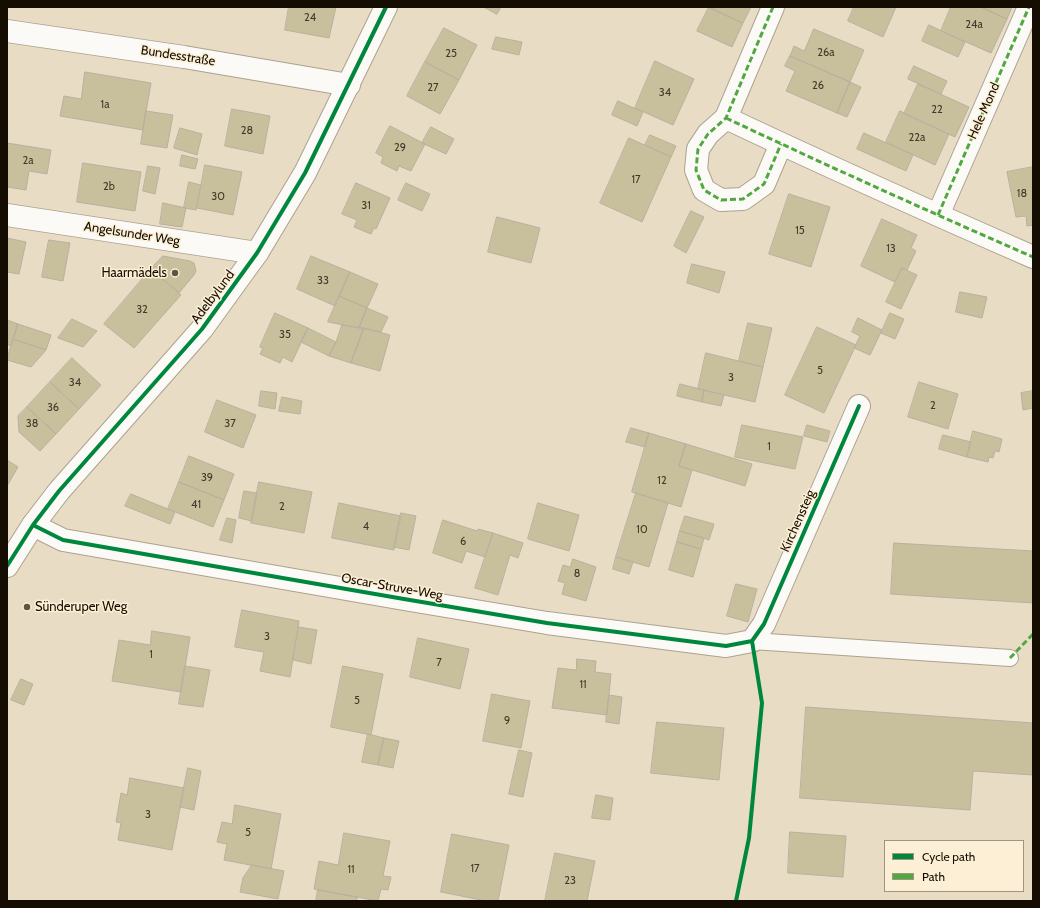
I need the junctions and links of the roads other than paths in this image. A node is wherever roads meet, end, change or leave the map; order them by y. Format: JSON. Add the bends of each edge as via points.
{"nodes":[{"id":1,"x":386,"y":7,"type":"edge"},
{"id":2,"x":773,"y":7,"type":"edge"},
{"id":3,"x":1029,"y":7,"type":"edge"},
{"id":4,"x":7,"y":31,"type":"edge"},
{"id":5,"x":349,"y":84,"type":"junction"},
{"id":6,"x":726,"y":118,"type":"junction"},
{"id":7,"x":781,"y":144,"type":"junction"},
{"id":8,"x":7,"y":215,"type":"edge"},
{"id":9,"x":938,"y":215,"type":"junction"},
{"id":10,"x":258,"y":253,"type":"junction"},
{"id":11,"x":1033,"y":257,"type":"edge"},
{"id":12,"x":859,"y":406,"type":"dead end"},
{"id":13,"x":33,"y":525,"type":"junction"},
{"id":14,"x":7,"y":566,"type":"edge"},
{"id":15,"x":752,"y":641,"type":"junction"},
{"id":16,"x":1010,"y":658,"type":"dead end"}],
"edges":[{"from":1,"to":5,"type":"street","name":"Adelbylund"},
{"from":2,"to":6,"type":"street"},
{"from":3,"to":9,"type":"street","name":"Hele Mond"},
{"from":4,"to":5,"type":"street","name":"Bundesstraße"},
{"from":5,"to":10,"type":"street","name":"Adelbylund","via":[[305,173]]},
{"from":6,"to":7,"type":"street"},
{"from":6,"to":7,"type":"street","via":[[708,134],[698,149],[696,170],[704,190],[721,200],[743,199],[764,184]]},
{"from":7,"to":9,"type":"street"},
{"from":8,"to":10,"type":"street","name":"Angelsunder Weg"},
{"from":9,"to":11,"type":"street"},
{"from":10,"to":13,"type":"street","name":"Adelbylund","via":[[202,329],[59,491]]},
{"from":12,"to":15,"type":"street","name":"Kirchensteig","via":[[764,624]]},
{"from":13,"to":14,"type":"street","name":"Adelbylund"},
{"from":13,"to":15,"type":"street","name":"Oscar-Struve-Weg","via":[[62,540],[555,624],[726,646]]},
{"from":15,"to":16,"type":"lane"}]}
